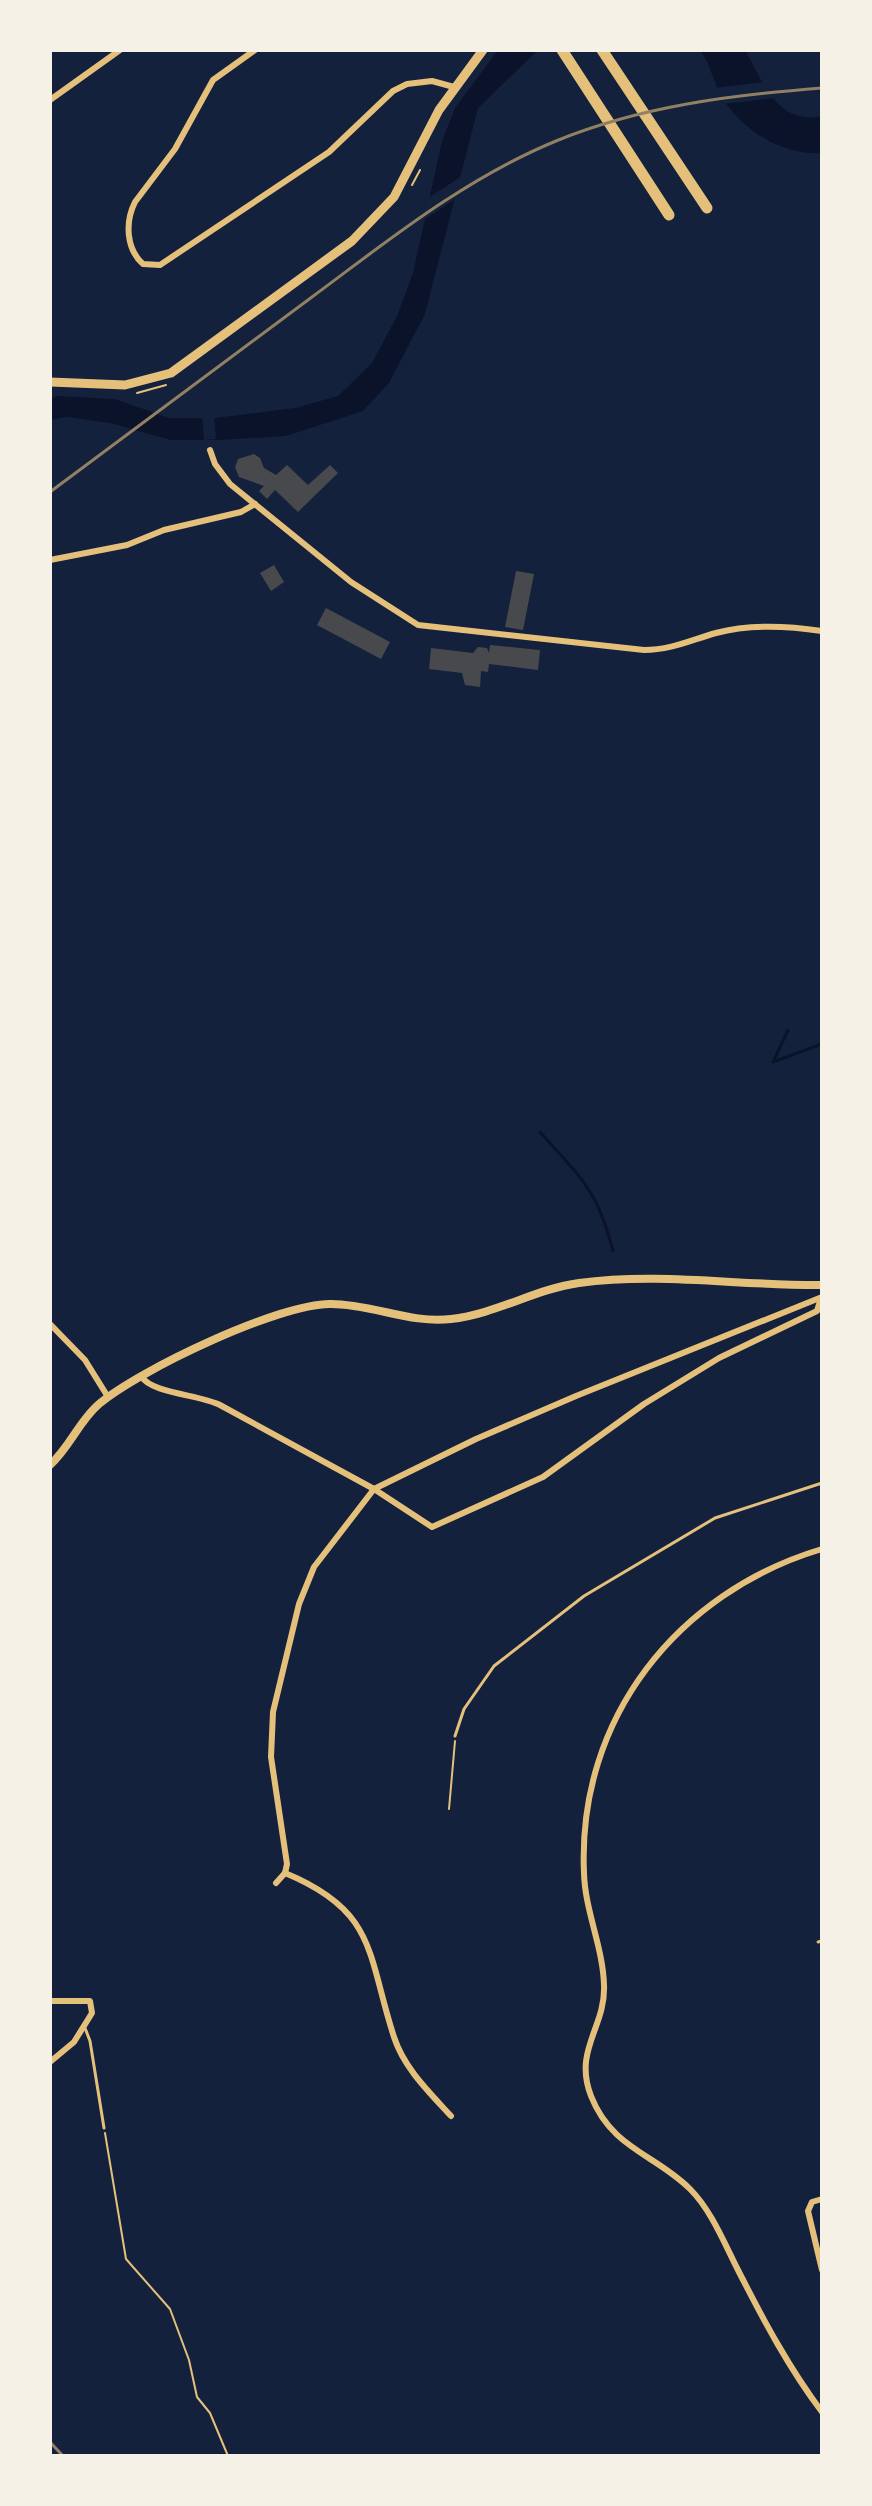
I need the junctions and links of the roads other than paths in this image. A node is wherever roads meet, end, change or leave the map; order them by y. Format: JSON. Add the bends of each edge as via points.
{"nodes":[{"id":1,"x":120,"y":50,"type":"edge"},
{"id":2,"x":255,"y":50,"type":"edge"},
{"id":3,"x":483,"y":50,"type":"edge"},
{"id":4,"x":562,"y":50,"type":"edge"},
{"id":5,"x":602,"y":50,"type":"edge"},
{"id":6,"x":454,"y":87,"type":"junction"},
{"id":7,"x":50,"y":100,"type":"edge"},
{"id":8,"x":707,"y":208,"type":"dead end"},
{"id":9,"x":669,"y":215,"type":"dead end"},
{"id":10,"x":50,"y":382,"type":"edge"},
{"id":11,"x":210,"y":450,"type":"dead end"},
{"id":12,"x":255,"y":504,"type":"junction"},
{"id":13,"x":50,"y":560,"type":"edge"},
{"id":14,"x":822,"y":631,"type":"edge"},
{"id":15,"x":822,"y":1285,"type":"edge"},
{"id":16,"x":822,"y":1297,"type":"edge"},
{"id":17,"x":52,"y":1325,"type":"edge"},
{"id":18,"x":142,"y":1377,"type":"junction"},
{"id":19,"x":108,"y":1397,"type":"junction"},
{"id":20,"x":50,"y":1465,"type":"edge"},
{"id":21,"x":822,"y":1483,"type":"edge"},
{"id":22,"x":374,"y":1489,"type":"junction"},
{"id":23,"x":822,"y":1549,"type":"edge"},
{"id":24,"x":455,"y":1736,"type":"road end"},
{"id":25,"x":285,"y":1873,"type":"junction"},
{"id":26,"x":276,"y":1883,"type":"dead end"},
{"id":27,"x":50,"y":2001,"type":"edge"},
{"id":28,"x":85,"y":2028,"type":"junction"},
{"id":29,"x":50,"y":2062,"type":"edge"},
{"id":30,"x":451,"y":2116,"type":"dead end"},
{"id":31,"x":104,"y":2128,"type":"road end"},
{"id":32,"x":822,"y":2199,"type":"edge"},
{"id":33,"x":822,"y":2270,"type":"edge"},
{"id":34,"x":822,"y":2412,"type":"edge"}],
"edges":[{"from":1,"to":7,"type":"street"},
{"from":2,"to":6,"type":"street","via":[[213,80],[175,149],[135,202],[130,242],[143,264],[160,265],[329,152],[393,91],[432,81]]},
{"from":3,"to":6,"type":"main road"},
{"from":4,"to":9,"type":"highway"},
{"from":5,"to":8,"type":"highway"},
{"from":6,"to":10,"type":"main road","via":[[402,185],[369,227],[199,355],[142,383]]},
{"from":11,"to":12,"type":"street","via":[[222,473]]},
{"from":12,"to":13,"type":"street","via":[[127,545]]},
{"from":12,"to":14,"type":"street","via":[[380,603],[430,628],[644,650],[670,649],[731,630]]},
{"from":15,"to":18,"type":"street","via":[[611,1280],[575,1284],[476,1316],[444,1320],[316,1305],[260,1322]]},
{"from":16,"to":22,"type":"street","via":[[576,1396]]},
{"from":16,"to":22,"type":"street","via":[[817,1311],[719,1358],[543,1477],[441,1525],[424,1525]]},
{"from":17,"to":19,"type":"street","via":[[85,1360]]},
{"from":18,"to":19,"type":"street"},
{"from":18,"to":22,"type":"street","via":[[152,1387],[220,1405]]},
{"from":19,"to":20,"type":"street"},
{"from":21,"to":24,"type":"lane","via":[[715,1518],[584,1596],[494,1666],[464,1709]]},
{"from":22,"to":25,"type":"street","via":[[314,1567],[299,1604],[273,1712],[271,1757]]},
{"from":23,"to":34,"type":"street","via":[[764,1570],[725,1592],[646,1668],[608,1739],[591,1793],[584,1850],[587,1903],[604,1989],[585,2056],[590,2093],[622,2141],[701,2200],[779,2349]]},
{"from":25,"to":26,"type":"street"},
{"from":25,"to":30,"type":"street","via":[[344,1906],[378,1972],[394,2038],[414,2076]]},
{"from":27,"to":28,"type":"street","via":[[90,2001],[92,2013]]},
{"from":28,"to":29,"type":"street"},
{"from":28,"to":31,"type":"lane"},
{"from":32,"to":33,"type":"street","via":[[809,2206]]}]}
